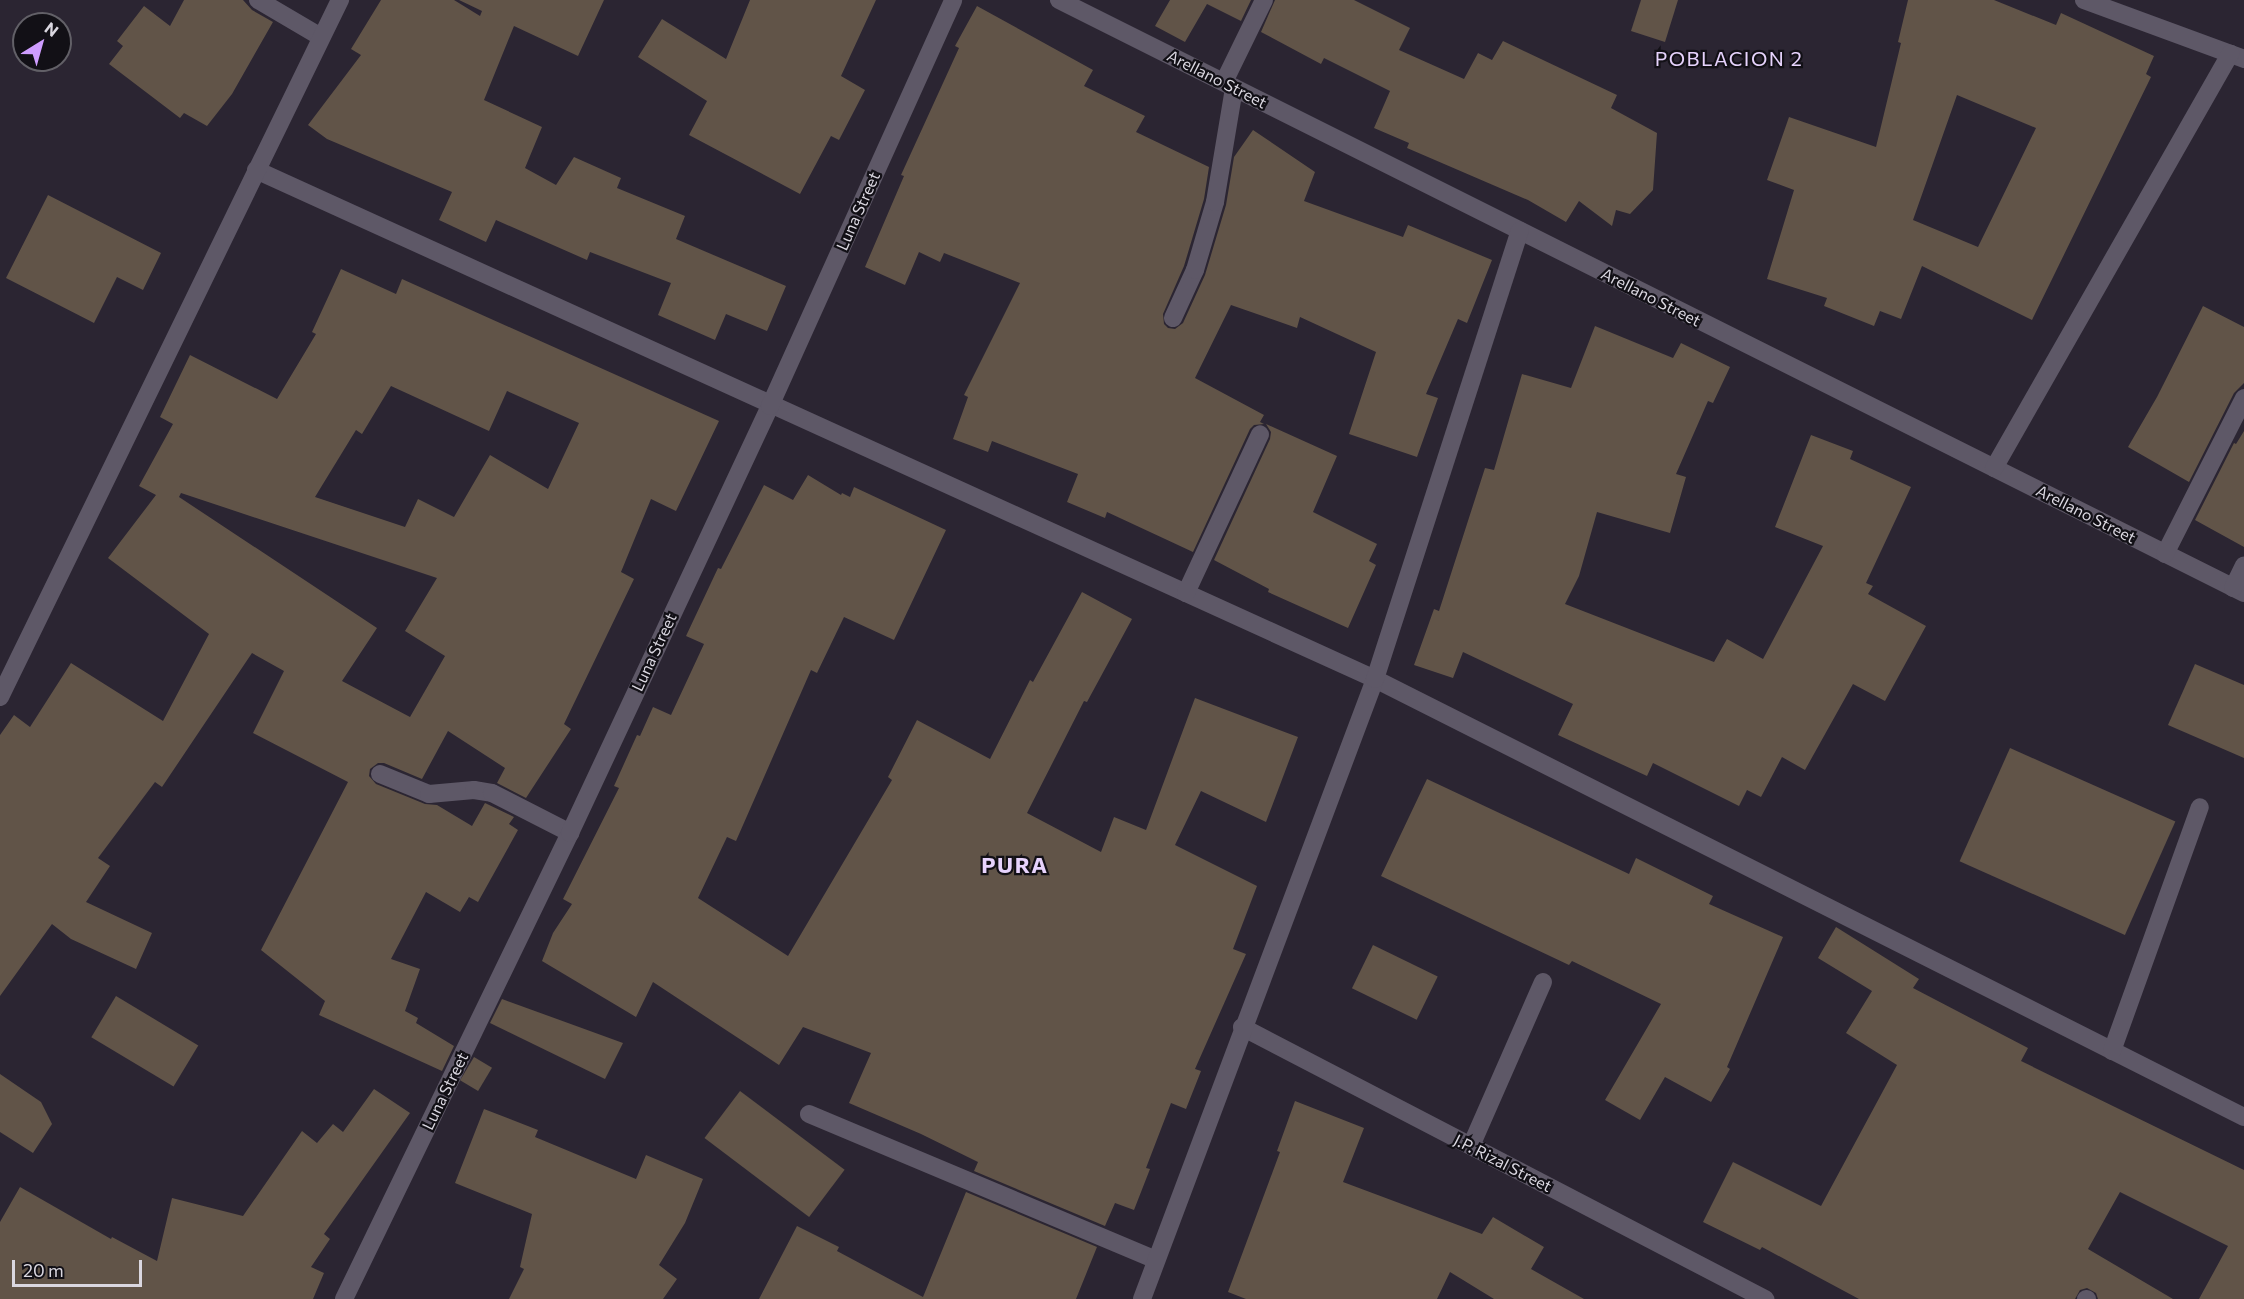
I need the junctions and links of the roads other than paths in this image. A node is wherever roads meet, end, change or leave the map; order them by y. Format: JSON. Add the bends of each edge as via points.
{"nodes":[{"id":1,"x":258,"y":0,"type":"edge"},
{"id":2,"x":340,"y":0,"type":"edge"},
{"id":3,"x":953,"y":0,"type":"edge"},
{"id":4,"x":1059,"y":0,"type":"edge"},
{"id":5,"x":1264,"y":0,"type":"edge"},
{"id":6,"x":2084,"y":0,"type":"edge"},
{"id":7,"x":321,"y":38,"type":"junction"},
{"id":8,"x":2237,"y":57,"type":"edge"},
{"id":9,"x":1229,"y":85,"type":"junction"},
{"id":10,"x":256,"y":170,"type":"junction"},
{"id":11,"x":1520,"y":231,"type":"junction"},
{"id":12,"x":1173,"y":318,"type":"dead end"},
{"id":13,"x":2244,"y":398,"type":"edge"},
{"id":14,"x":770,"y":406,"type":"junction"},
{"id":15,"x":1260,"y":434,"type":"dead end"},
{"id":16,"x":1995,"y":468,"type":"junction"},
{"id":17,"x":2165,"y":554,"type":"junction"},
{"id":18,"x":2244,"y":565,"type":"edge"},
{"id":19,"x":2239,"y":591,"type":"edge"},
{"id":20,"x":1186,"y":594,"type":"junction"},
{"id":21,"x":1375,"y":679,"type":"junction"},
{"id":22,"x":0,"y":697,"type":"edge"},
{"id":23,"x":380,"y":774,"type":"dead end"},
{"id":24,"x":2200,"y":807,"type":"dead end"},
{"id":25,"x":570,"y":832,"type":"junction"},
{"id":26,"x":1543,"y":982,"type":"dead end"},
{"id":27,"x":1242,"y":1027,"type":"junction"},
{"id":28,"x":2112,"y":1051,"type":"junction"},
{"id":29,"x":809,"y":1114,"type":"dead end"},
{"id":30,"x":2244,"y":1117,"type":"edge"},
{"id":31,"x":1471,"y":1146,"type":"junction"},
{"id":32,"x":1156,"y":1260,"type":"junction"},
{"id":33,"x":344,"y":1299,"type":"edge"},
{"id":34,"x":1142,"y":1299,"type":"edge"},
{"id":35,"x":1765,"y":1299,"type":"edge"}],
"edges":[{"from":1,"to":7,"type":"street"},
{"from":2,"to":7,"type":"street"},
{"from":3,"to":14,"type":"street","name":"Luna Street"},
{"from":4,"to":9,"type":"street","name":"Arellano Street"},
{"from":5,"to":9,"type":"street"},
{"from":6,"to":8,"type":"street"},
{"from":7,"to":10,"type":"street"},
{"from":8,"to":16,"type":"street"},
{"from":9,"to":11,"type":"street","name":"Arellano Street"},
{"from":9,"to":12,"type":"street","via":[[1215,202],[1195,270]]},
{"from":10,"to":14,"type":"street"},
{"from":10,"to":22,"type":"street"},
{"from":11,"to":16,"type":"street","name":"Arellano Street"},
{"from":11,"to":21,"type":"street"},
{"from":13,"to":17,"type":"street"},
{"from":14,"to":20,"type":"street"},
{"from":14,"to":25,"type":"street","name":"Luna Street"},
{"from":15,"to":20,"type":"street"},
{"from":16,"to":17,"type":"street","name":"Arellano Street"},
{"from":17,"to":19,"type":"street","name":"Arellano Street"},
{"from":18,"to":19,"type":"street"},
{"from":20,"to":21,"type":"street"},
{"from":21,"to":27,"type":"street"},
{"from":21,"to":28,"type":"street"},
{"from":23,"to":25,"type":"street","via":[[429,794],[474,790],[492,793]]},
{"from":24,"to":28,"type":"street"},
{"from":25,"to":33,"type":"street","name":"Luna Street"},
{"from":26,"to":31,"type":"street"},
{"from":27,"to":31,"type":"street","name":"J.P. Rizal Street"},
{"from":27,"to":32,"type":"street"},
{"from":28,"to":30,"type":"street"},
{"from":29,"to":32,"type":"street"},
{"from":31,"to":35,"type":"street","name":"J.P. Rizal Street"},
{"from":32,"to":34,"type":"street"}]}
